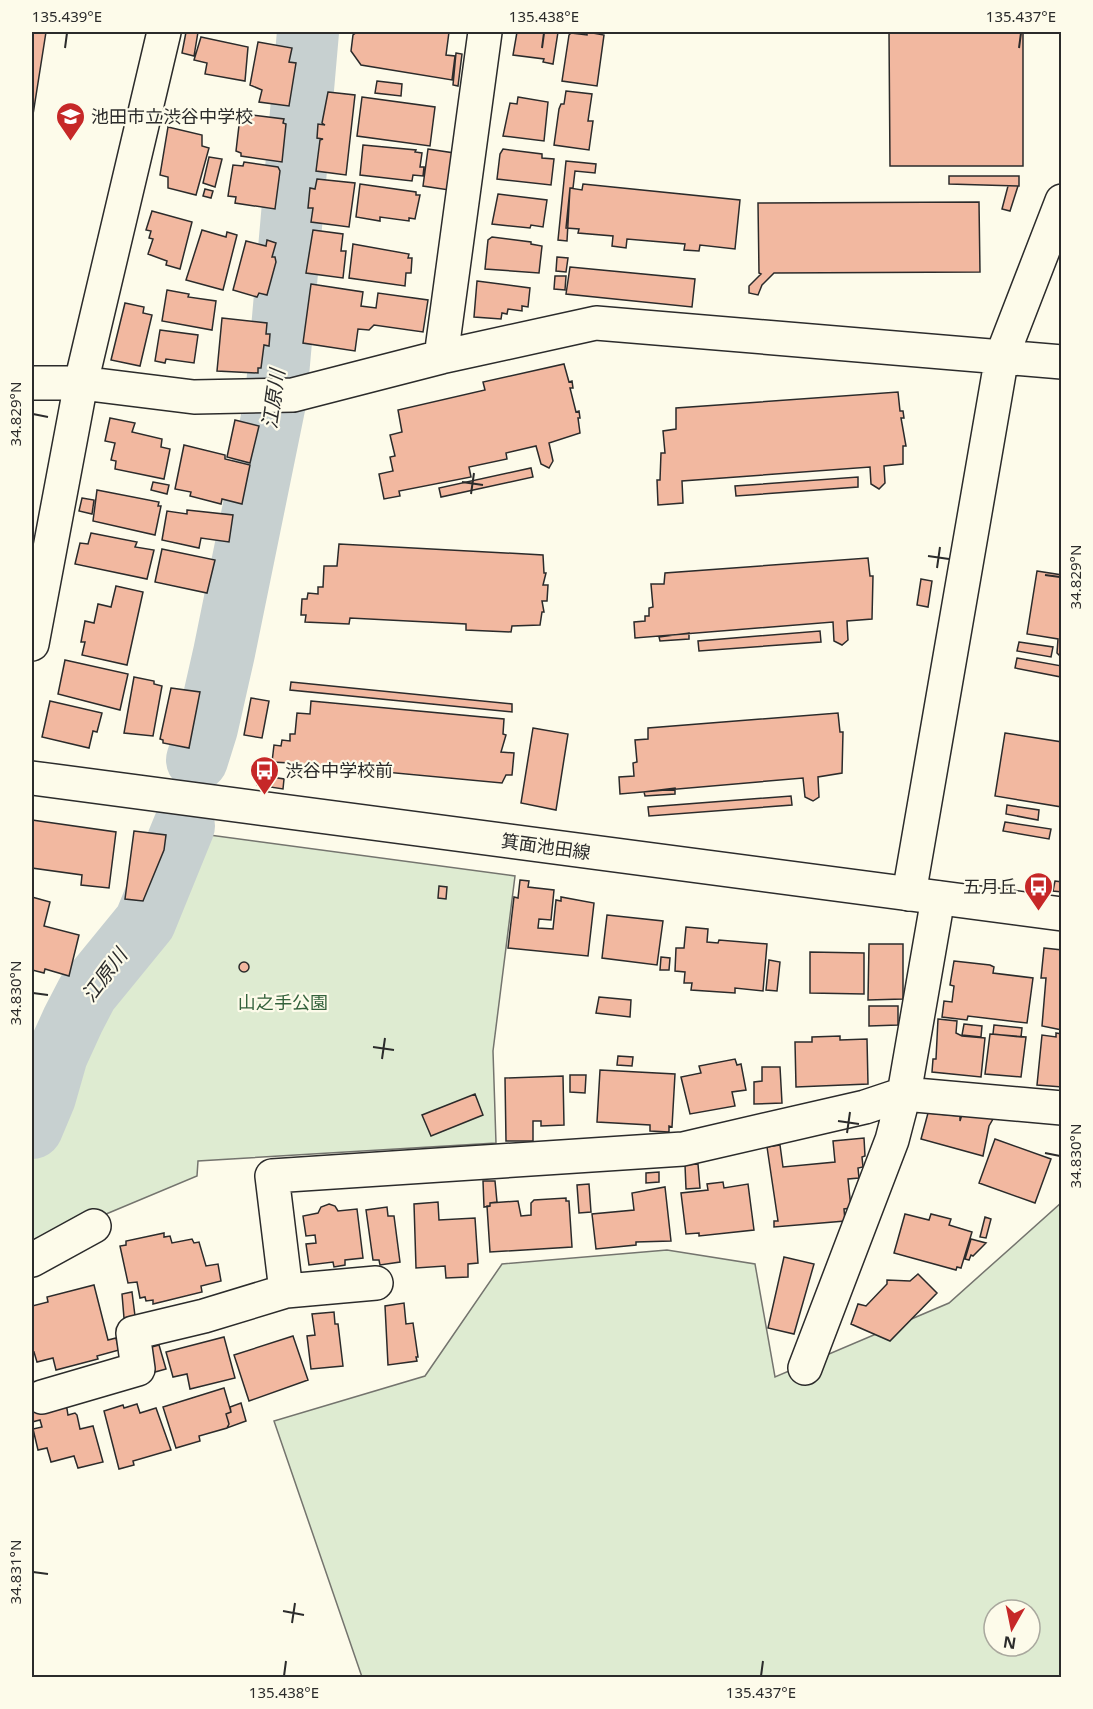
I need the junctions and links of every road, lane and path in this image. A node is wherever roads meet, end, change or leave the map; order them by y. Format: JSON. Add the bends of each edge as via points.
{"nodes":[{"id":1,"x":164,"y":32,"type":"edge"},
{"id":2,"x":485,"y":32,"type":"edge"},
{"id":3,"x":1062,"y":201,"type":"edge"},
{"id":4,"x":1002,"y":356,"type":"junction"},
{"id":5,"x":441,"y":357,"type":"junction"},
{"id":6,"x":1062,"y":362,"type":"edge"},
{"id":7,"x":32,"y":383,"type":"edge"},
{"id":8,"x":81,"y":383,"type":"junction"},
{"id":9,"x":32,"y":644,"type":"edge"},
{"id":10,"x":32,"y":778,"type":"edge"},
{"id":11,"x":924,"y":896,"type":"junction"},
{"id":12,"x":1062,"y":914,"type":"edge"},
{"id":13,"x":904,"y":1094,"type":"junction"},
{"id":14,"x":1062,"y":1108,"type":"edge"},
{"id":15,"x":94,"y":1226,"type":"dead end"},
{"id":16,"x":32,"y":1260,"type":"edge"},
{"id":17,"x":376,"y":1283,"type":"dead end"},
{"id":18,"x":286,"y":1291,"type":"junction"},
{"id":19,"x":805,"y":1368,"type":"dead end"},
{"id":20,"x":42,"y":1397,"type":"dead end"}],
"edges":[{"from":1,"to":8,"type":"street"},
{"from":2,"to":5,"type":"street"},
{"from":3,"to":4,"type":"street"},
{"from":4,"to":5,"type":"street","via":[[597,323]]},
{"from":4,"to":6,"type":"street"},
{"from":4,"to":11,"type":"street"},
{"from":5,"to":8,"type":"street","via":[[293,395],[194,397]]},
{"from":7,"to":8,"type":"street"},
{"from":8,"to":9,"type":"street"},
{"from":10,"to":11,"type":"street","name":"箕面池田線"},
{"from":11,"to":12,"type":"street","name":"箕面池田線"},
{"from":11,"to":13,"type":"street"},
{"from":13,"to":14,"type":"street"},
{"from":13,"to":18,"type":"street","via":[[865,1107],[683,1149],[272,1176]]},
{"from":13,"to":19,"type":"street","via":[[892,1140]]},
{"from":15,"to":16,"type":"street"},
{"from":17,"to":18,"type":"street"},
{"from":18,"to":20,"type":"street","via":[[133,1334],[138,1369]]}]}
